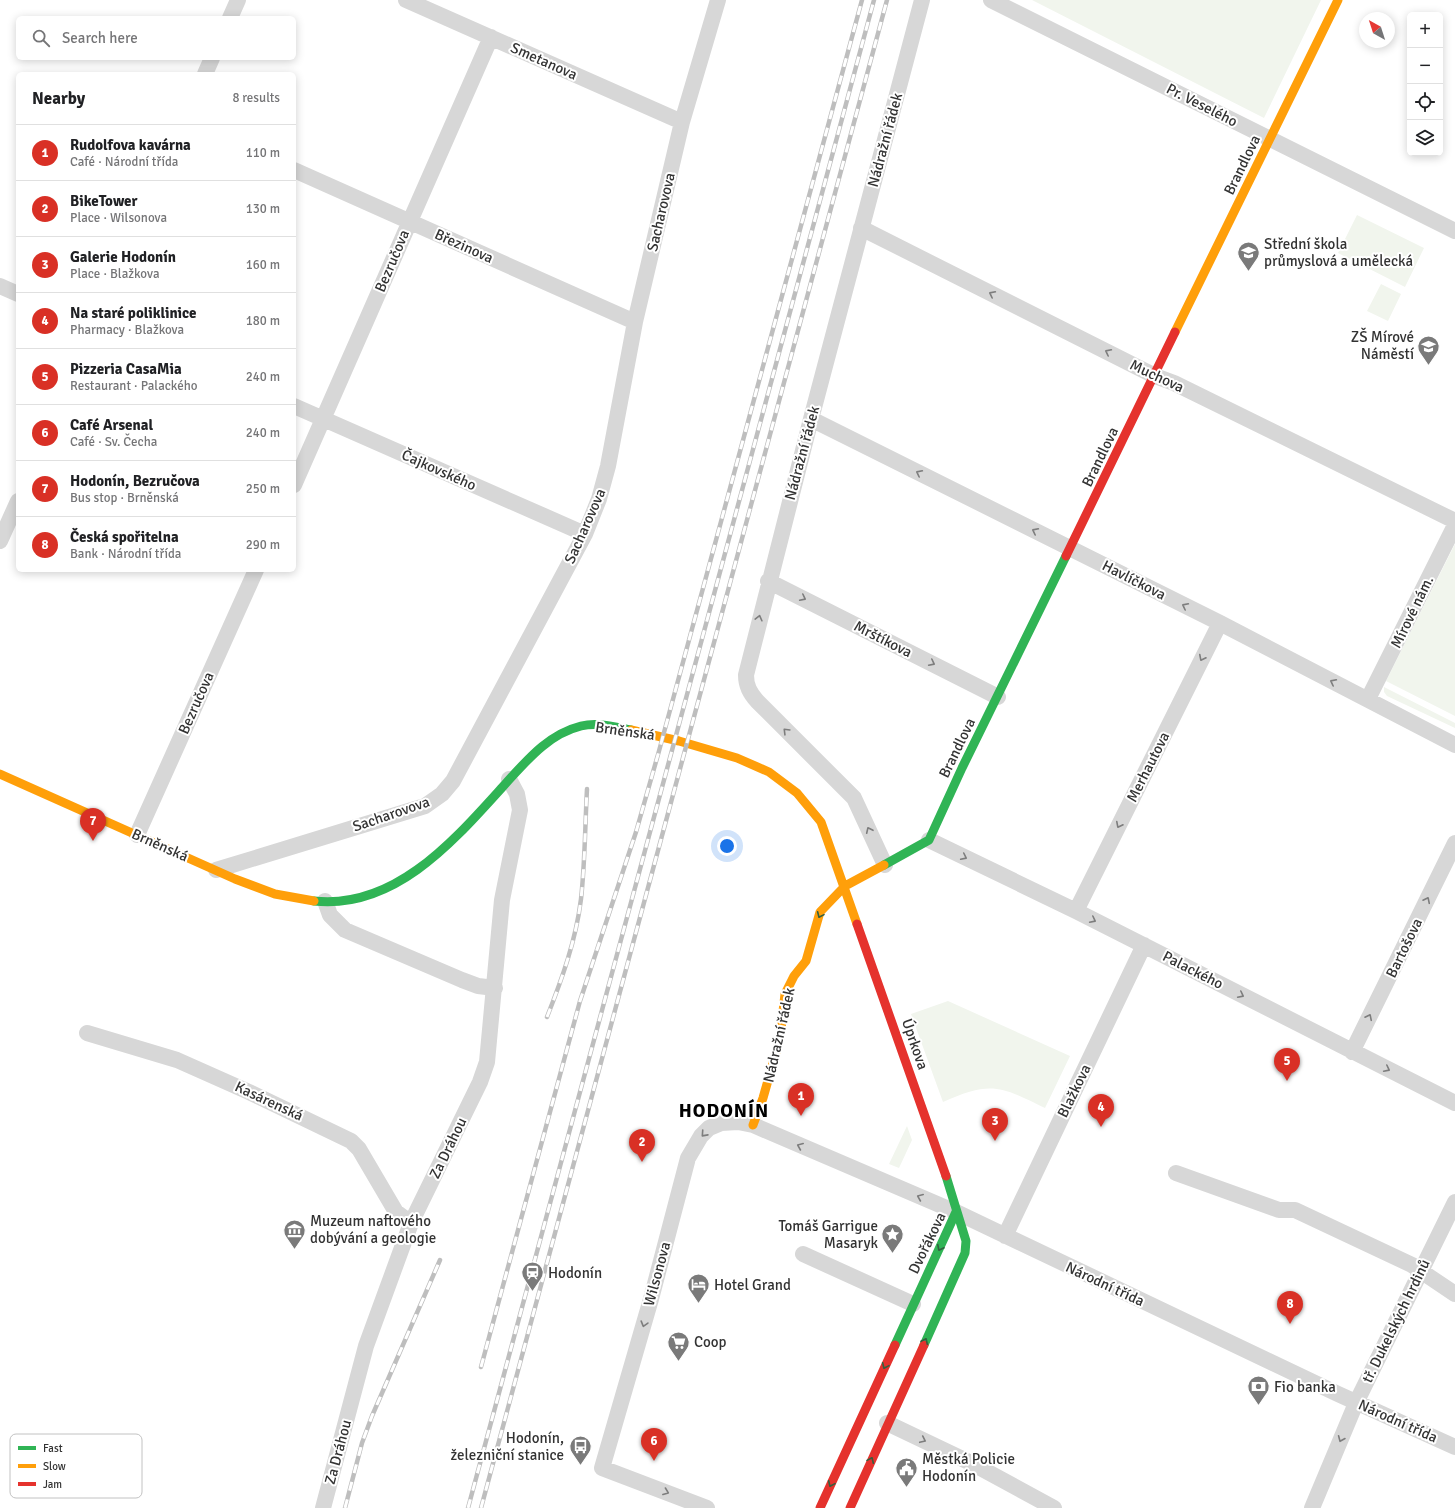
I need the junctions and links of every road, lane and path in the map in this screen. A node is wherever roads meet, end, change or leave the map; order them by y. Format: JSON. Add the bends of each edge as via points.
{"nodes":[{"id":1,"x":238,"y":0,"type":"edge"},
{"id":2,"x":406,"y":0,"type":"edge"},
{"id":3,"x":718,"y":0,"type":"edge"},
{"id":4,"x":922,"y":0,"type":"edge"},
{"id":5,"x":991,"y":0,"type":"edge"},
{"id":6,"x":1338,"y":0,"type":"edge"},
{"id":7,"x":231,"y":16,"type":"edge"},
{"id":8,"x":491,"y":38,"type":"junction"},
{"id":9,"x":211,"y":60,"type":"edge"},
{"id":10,"x":206,"y":72,"type":"edge"},
{"id":11,"x":682,"y":122,"type":"junction"},
{"id":12,"x":1270,"y":139,"type":"junction"},
{"id":13,"x":296,"y":171,"type":"edge"},
{"id":14,"x":409,"y":222,"type":"junction"},
{"id":15,"x":861,"y":228,"type":"junction"},
{"id":16,"x":1455,"y":231,"type":"edge"},
{"id":17,"x":0,"y":286,"type":"edge"},
{"id":18,"x":16,"y":293,"type":"edge"},
{"id":19,"x":635,"y":322,"type":"junction"},
{"id":20,"x":1155,"y":376,"type":"junction"},
{"id":21,"x":296,"y":407,"type":"edge"},
{"id":22,"x":324,"y":419,"type":"junction"},
{"id":23,"x":811,"y":419,"type":"junction"},
{"id":24,"x":296,"y":481,"type":"edge"},
{"id":25,"x":16,"y":505,"type":"edge"},
{"id":26,"x":1455,"y":521,"type":"edge"},
{"id":27,"x":1455,"y":525,"type":"edge"},
{"id":28,"x":585,"y":534,"type":"junction"},
{"id":29,"x":0,"y":541,"type":"edge"},
{"id":30,"x":1070,"y":548,"type":"junction"},
{"id":31,"x":255,"y":572,"type":"edge"},
{"id":32,"x":768,"y":581,"type":"junction"},
{"id":33,"x":1220,"y":623,"type":"junction"},
{"id":34,"x":998,"y":697,"type":"junction"},
{"id":35,"x":1368,"y":699,"type":"junction"},
{"id":36,"x":1455,"y":745,"type":"edge"},
{"id":37,"x":0,"y":774,"type":"edge"},
{"id":38,"x":509,"y":780,"type":"junction"},
{"id":39,"x":137,"y":836,"type":"junction"},
{"id":40,"x":929,"y":840,"type":"junction"},
{"id":41,"x":1455,"y":843,"type":"edge"},
{"id":42,"x":885,"y":865,"type":"junction"},
{"id":43,"x":216,"y":870,"type":"junction"},
{"id":44,"x":845,"y":886,"type":"junction"},
{"id":45,"x":325,"y":902,"type":"junction"},
{"id":46,"x":1076,"y":911,"type":"junction"},
{"id":47,"x":1144,"y":945,"type":"junction"},
{"id":48,"x":495,"y":988,"type":"junction"},
{"id":49,"x":87,"y":1033,"type":"dead end"},
{"id":50,"x":1352,"y":1052,"type":"junction"},
{"id":51,"x":1455,"y":1103,"type":"edge"},
{"id":52,"x":752,"y":1125,"type":"junction"},
{"id":53,"x":1176,"y":1173,"type":"dead end"},
{"id":54,"x":1455,"y":1202,"type":"edge"},
{"id":55,"x":956,"y":1212,"type":"junction"},
{"id":56,"x":411,"y":1223,"type":"junction"},
{"id":57,"x":1005,"y":1236,"type":"junction"},
{"id":58,"x":803,"y":1254,"type":"dead end"},
{"id":59,"x":1420,"y":1270,"type":"junction"},
{"id":60,"x":1455,"y":1294,"type":"edge"},
{"id":61,"x":913,"y":1304,"type":"junction"},
{"id":62,"x":1356,"y":1403,"type":"junction"},
{"id":63,"x":887,"y":1424,"type":"junction"},
{"id":64,"x":1455,"y":1446,"type":"edge"},
{"id":65,"x":323,"y":1508,"type":"edge"},
{"id":66,"x":707,"y":1508,"type":"edge"},
{"id":67,"x":820,"y":1508,"type":"edge"},
{"id":68,"x":850,"y":1508,"type":"edge"},
{"id":69,"x":1054,"y":1508,"type":"edge"},
{"id":70,"x":1312,"y":1508,"type":"edge"}],
"edges":[{"from":1,"to":7,"type":"street"},
{"from":2,"to":8,"type":"street","name":"Smetanova"},
{"from":3,"to":11,"type":"street","name":"Sacharovova"},
{"from":4,"to":15,"type":"street","name":"Nádražní řádek"},
{"from":5,"to":12,"type":"street","name":"Pr. Veselého"},
{"from":6,"to":12,"type":"main road","name":"Brandlova"},
{"from":8,"to":11,"type":"street","name":"Smetanova"},
{"from":8,"to":14,"type":"street","name":"Bezručova"},
{"from":9,"to":10,"type":"street"},
{"from":11,"to":19,"type":"street","name":"Sacharovova"},
{"from":12,"to":16,"type":"street","name":"Pr. Veselého"},
{"from":12,"to":20,"type":"main road","name":"Brandlova"},
{"from":13,"to":14,"type":"street","name":"Březinova"},
{"from":14,"to":19,"type":"street","name":"Březinova"},
{"from":14,"to":22,"type":"street","name":"Bezručova"},
{"from":20,"to":15,"type":"street","name":"Muchova","one_way":true},
{"from":15,"to":23,"type":"street","name":"Nádražní řádek"},
{"from":17,"to":18,"type":"street"},
{"from":19,"to":28,"type":"street","name":"Sacharovova","via":[[608,466],[599,499]]},
{"from":20,"to":26,"type":"street","name":"Muchova"},
{"from":20,"to":30,"type":"main road","name":"Brandlova"},
{"from":21,"to":22,"type":"street","name":"Čajkovského"},
{"from":22,"to":24,"type":"street","name":"Bezručova"},
{"from":22,"to":28,"type":"street","name":"Čajkovského"},
{"from":30,"to":23,"type":"street","name":"Havlíčkova","one_way":true},
{"from":23,"to":32,"type":"street","name":"Nádražní řádek"},
{"from":25,"to":29,"type":"street"},
{"from":27,"to":35,"type":"street","name":"Mírové nám."},
{"from":28,"to":43,"type":"street","name":"Sacharovova","via":[[453,781],[442,794],[425,806]]},
{"from":33,"to":30,"type":"street","name":"Havlíčkova","one_way":true},
{"from":30,"to":34,"type":"main road","name":"Brandlova"},
{"from":31,"to":39,"type":"street","name":"Bezručova"},
{"from":32,"to":34,"type":"street","name":"Mrštíkova","one_way":true},
{"from":42,"to":32,"type":"street","name":"Nádražní řádek","one_way":true,"via":[[854,798],[756,701],[746,683],[747,666]]},
{"from":35,"to":33,"type":"street","name":"Havlíčkova","one_way":true},
{"from":33,"to":46,"type":"street","name":"Merhautova","one_way":true},
{"from":34,"to":40,"type":"main road","name":"Brandlova"},
{"from":35,"to":36,"type":"street","name":"Havlíčkova"},
{"from":37,"to":39,"type":"main road","name":"Brněnská"},
{"from":38,"to":44,"type":"main road","name":"Brněnská","via":[[544,744],[563,733],[596,724],[635,730],[728,754],[776,775],[798,792],[815,811],[822,822]]},
{"from":38,"to":45,"type":"main road","name":"Brněnská","via":[[444,849],[420,869],[393,886],[374,894]]},
{"from":38,"to":48,"type":"street","name":"Za Dráhou","via":[[517,794],[520,810],[502,900]]},
{"from":39,"to":43,"type":"main road","name":"Brněnská"},
{"from":40,"to":42,"type":"main road"},
{"from":40,"to":46,"type":"street","name":"Palackého","one_way":true},
{"from":50,"to":41,"type":"street","name":"Bartošova","one_way":true},
{"from":42,"to":44,"type":"main road"},
{"from":43,"to":45,"type":"main road","name":"Brněnská","via":[[249,886],[276,894]]},
{"from":44,"to":52,"type":"main road","name":"Nádražní řádek","one_way":true,"via":[[820,912],[806,961],[794,976],[785,994],[780,1038],[763,1098]]},
{"from":44,"to":55,"type":"main road","name":"Úprkova","via":[[939,1154]]},
{"from":45,"to":48,"type":"street","via":[[330,916],[345,930],[462,980],[478,986]]},
{"from":46,"to":47,"type":"street","name":"Palackého","one_way":true},
{"from":47,"to":50,"type":"street","name":"Palackého","one_way":true},
{"from":47,"to":57,"type":"street","name":"Blažkova"},
{"from":48,"to":56,"type":"street","name":"Za Dráhou","via":[[487,1062],[480,1082]]},
{"from":49,"to":56,"type":"street","name":"Kasárenská","via":[[177,1060],[351,1141],[396,1212]]},
{"from":50,"to":51,"type":"street","name":"Palackého","one_way":true},
{"from":55,"to":52,"type":"street","name":"Národní třída","one_way":true},
{"from":52,"to":66,"type":"street","name":"Wilsonova","one_way":true,"via":[[738,1122],[709,1128],[688,1158],[651,1299],[602,1468]]},
{"from":53,"to":59,"type":"street","via":[[1279,1210],[1295,1210]]},
{"from":54,"to":59,"type":"street","name":"tř. Dukelských hrdinů"},
{"from":55,"to":57,"type":"street","name":"Národní třída"},
{"from":55,"to":61,"type":"main road","name":"Dvořákova","one_way":true},
{"from":63,"to":55,"type":"main road","name":"Dvořákova","one_way":true,"via":[[965,1253],[966,1241]]},
{"from":56,"to":65,"type":"street","name":"Za Dráhou","via":[[366,1346]]},
{"from":57,"to":62,"type":"street","name":"Národní třída"},
{"from":58,"to":61,"type":"street"},
{"from":59,"to":60,"type":"street"},
{"from":59,"to":62,"type":"street","name":"tř. Dukelských hrdinů"},
{"from":61,"to":67,"type":"main road","name":"Dvořákova","one_way":true},
{"from":62,"to":64,"type":"street","name":"Národní třída"},
{"from":62,"to":70,"type":"street","name":"tř. Dukelských hrdinů","one_way":true},
{"from":68,"to":63,"type":"main road","name":"Dvořákova","one_way":true},
{"from":63,"to":69,"type":"street","one_way":true,"via":[[973,1464]]}]}
